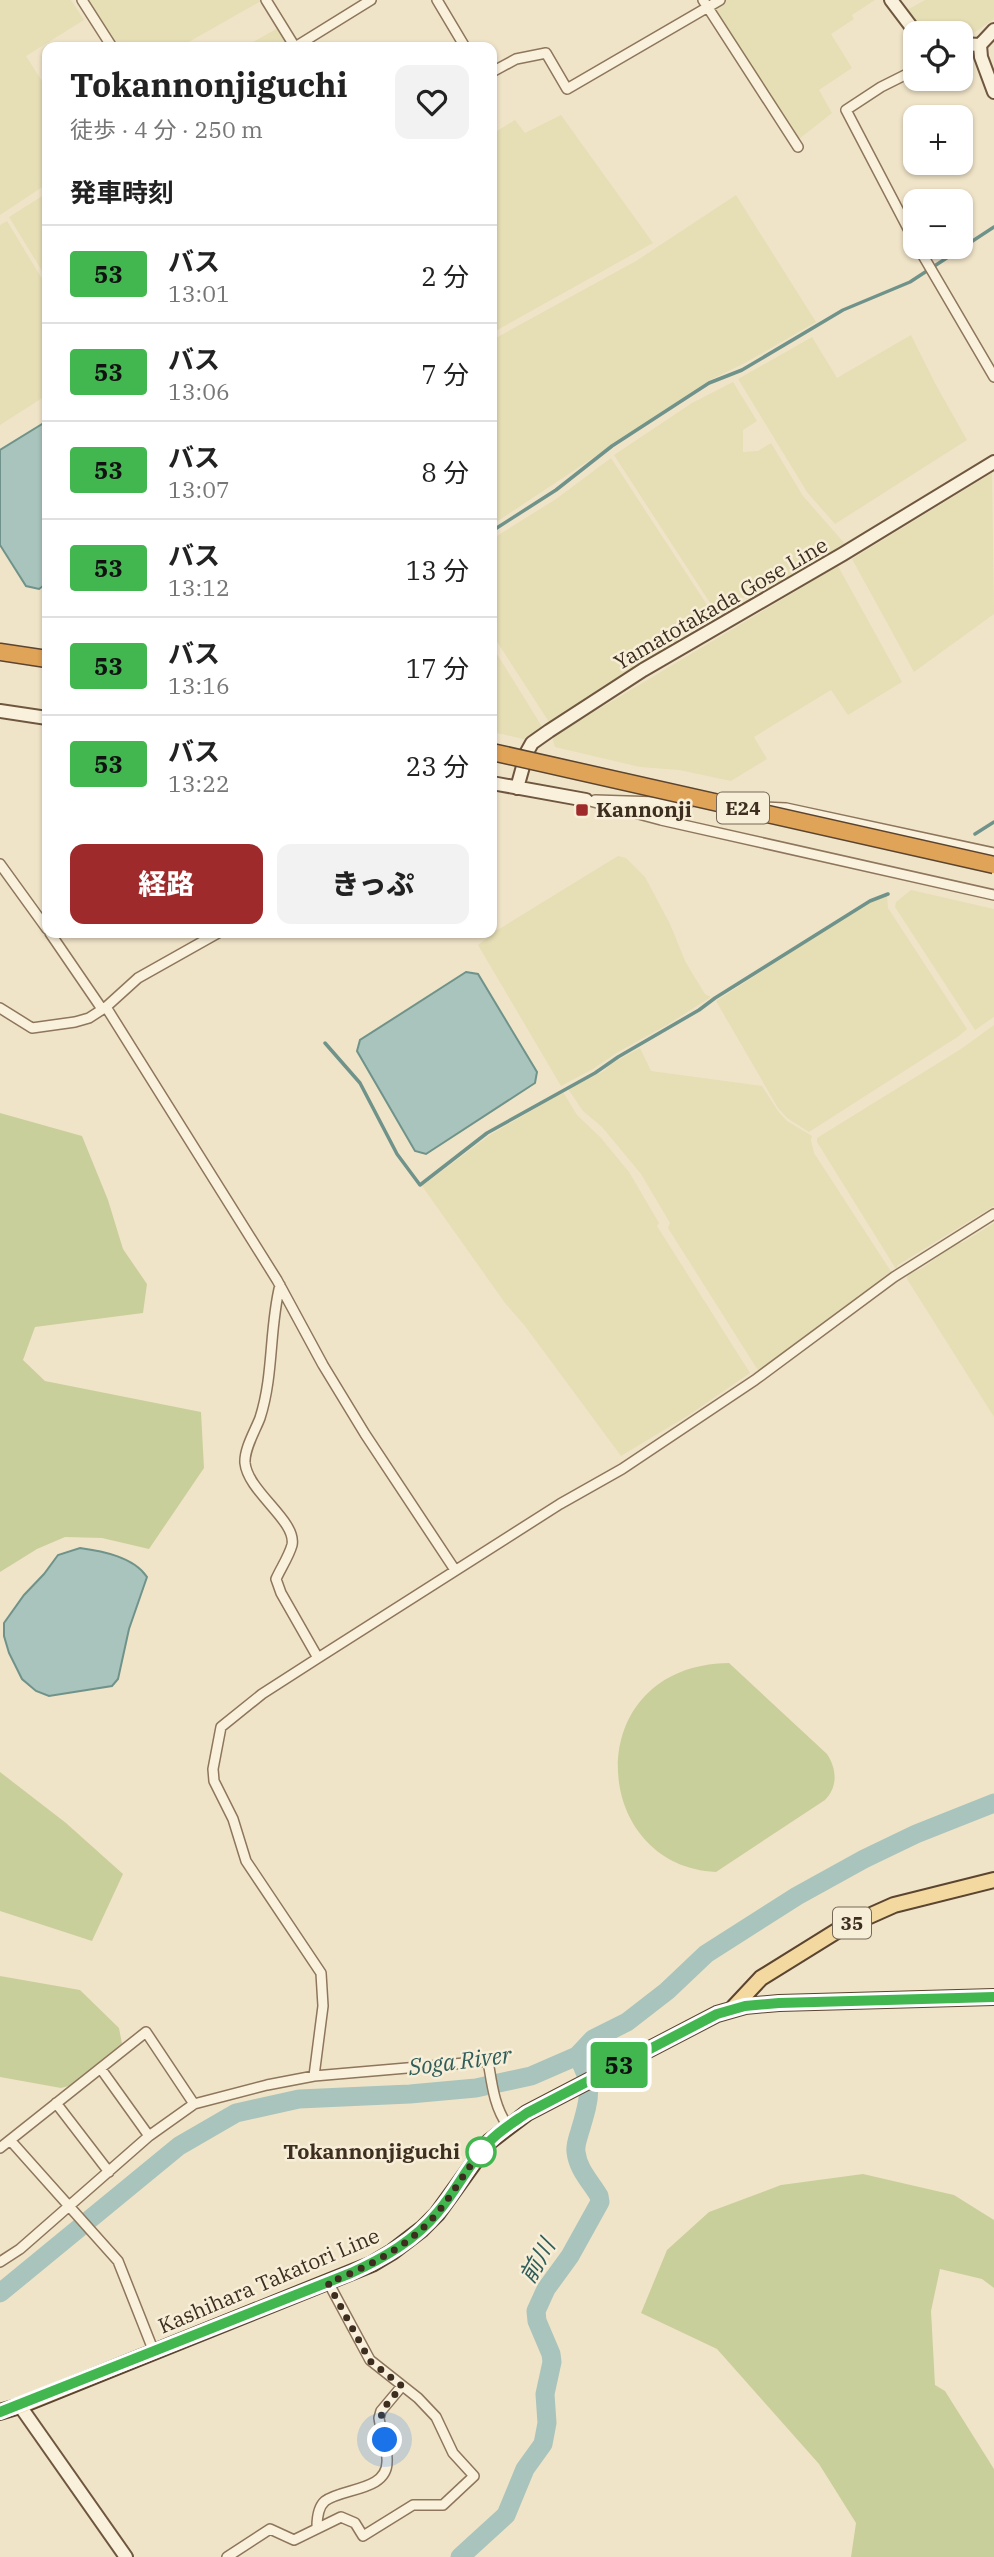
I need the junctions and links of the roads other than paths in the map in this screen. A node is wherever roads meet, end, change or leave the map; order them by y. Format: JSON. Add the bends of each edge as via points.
{"nodes":[{"id":1,"x":82,"y":0,"type":"edge"},
{"id":2,"x":265,"y":0,"type":"edge"},
{"id":3,"x":371,"y":0,"type":"edge"},
{"id":4,"x":437,"y":0,"type":"edge"},
{"id":5,"x":720,"y":0,"type":"edge"},
{"id":6,"x":891,"y":0,"type":"edge"},
{"id":7,"x":706,"y":4,"type":"edge"},
{"id":8,"x":907,"y":21,"type":"edge"},
{"id":9,"x":994,"y":30,"type":"edge"},
{"id":10,"x":109,"y":42,"type":"edge"},
{"id":11,"x":292,"y":42,"type":"edge"},
{"id":12,"x":303,"y":42,"type":"edge"},
{"id":13,"x":462,"y":42,"type":"edge"},
{"id":14,"x":973,"y":45,"type":"edge"},
{"id":15,"x":980,"y":45,"type":"junction"},
{"id":16,"x":497,"y":69,"type":"edge"},
{"id":17,"x":903,"y":76,"type":"edge"},
{"id":18,"x":994,"y":92,"type":"edge"},
{"id":19,"x":799,"y":147,"type":"dead end"},
{"id":20,"x":903,"y":219,"type":"edge"},
{"id":21,"x":924,"y":259,"type":"edge"},
{"id":22,"x":994,"y":377,"type":"edge"},
{"id":23,"x":994,"y":462,"type":"edge"},
{"id":24,"x":0,"y":652,"type":"edge"},
{"id":25,"x":42,"y":658,"type":"edge"},
{"id":26,"x":0,"y":711,"type":"edge"},
{"id":27,"x":42,"y":717,"type":"edge"},
{"id":28,"x":497,"y":753,"type":"edge"},
{"id":29,"x":497,"y":784,"type":"edge"},
{"id":30,"x":517,"y":788,"type":"junction"},
{"id":31,"x":586,"y":800,"type":"junction"},
{"id":32,"x":994,"y":853,"type":"edge"},
{"id":33,"x":0,"y":864,"type":"edge"},
{"id":34,"x":994,"y":865,"type":"edge"},
{"id":35,"x":994,"y":895,"type":"edge"},
{"id":36,"x":42,"y":921,"type":"edge"},
{"id":37,"x":54,"y":938,"type":"edge"},
{"id":38,"x":209,"y":938,"type":"edge"},
{"id":39,"x":0,"y":1008,"type":"edge"},
{"id":40,"x":104,"y":1008,"type":"junction"},
{"id":41,"x":994,"y":1214,"type":"edge"},
{"id":42,"x":279,"y":1285,"type":"junction"},
{"id":43,"x":455,"y":1570,"type":"junction"},
{"id":44,"x":318,"y":1658,"type":"junction"},
{"id":45,"x":994,"y":1880,"type":"edge"},
{"id":46,"x":994,"y":1997,"type":"edge"},
{"id":47,"x":732,"y":2009,"type":"junction"},
{"id":48,"x":100,"y":2069,"type":"junction"},
{"id":49,"x":314,"y":2076,"type":"junction"},
{"id":50,"x":56,"y":2103,"type":"junction"},
{"id":51,"x":194,"y":2104,"type":"junction"},
{"id":52,"x":508,"y":2126,"type":"junction"},
{"id":53,"x":149,"y":2136,"type":"junction"},
{"id":54,"x":10,"y":2140,"type":"junction"},
{"id":55,"x":0,"y":2148,"type":"edge"},
{"id":56,"x":108,"y":2172,"type":"junction"},
{"id":57,"x":71,"y":2208,"type":"junction"},
{"id":58,"x":0,"y":2262,"type":"edge"},
{"id":59,"x":328,"y":2283,"type":"junction"},
{"id":60,"x":155,"y":2352,"type":"junction"},
{"id":61,"x":402,"y":2386,"type":"junction"},
{"id":62,"x":20,"y":2406,"type":"junction"},
{"id":63,"x":0,"y":2412,"type":"edge"},
{"id":64,"x":317,"y":2527,"type":"junction"},
{"id":65,"x":127,"y":2557,"type":"edge"},
{"id":66,"x":227,"y":2557,"type":"edge"}],
"edges":[{"from":1,"to":10,"type":"street"},
{"from":2,"to":11,"type":"street"},
{"from":3,"to":12,"type":"street"},
{"from":4,"to":13,"type":"street"},
{"from":5,"to":7,"type":"street"},
{"from":6,"to":8,"type":"main road"},
{"from":7,"to":16,"type":"street","via":[[567,89],[546,53],[516,59]]},
{"from":7,"to":19,"type":"street"},
{"from":9,"to":15,"type":"main road"},
{"from":14,"to":15,"type":"main road"},
{"from":15,"to":18,"type":"main road"},
{"from":17,"to":20,"type":"street","via":[[846,110]]},
{"from":21,"to":22,"type":"street"},
{"from":23,"to":30,"type":"main road","name":"Yamatotakada Gose Line","via":[[643,670],[549,731],[532,743]]},
{"from":24,"to":25,"type":"highway"},
{"from":26,"to":27,"type":"main road"},
{"from":28,"to":34,"type":"highway","number":"E24","bridge":true},
{"from":29,"to":30,"type":"main road"},
{"from":30,"to":31,"type":"main road"},
{"from":31,"to":32,"type":"street","via":[[786,808]]},
{"from":31,"to":35,"type":"street"},
{"from":33,"to":36,"type":"street"},
{"from":37,"to":40,"type":"street"},
{"from":38,"to":40,"type":"street","via":[[138,978]]},
{"from":39,"to":40,"type":"street","via":[[32,1028],[75,1022]]},
{"from":40,"to":42,"type":"street","via":[[183,1126]]},
{"from":41,"to":43,"type":"street","via":[[894,1277],[755,1380],[622,1469]]},
{"from":42,"to":43,"type":"street","via":[[365,1434]]},
{"from":42,"to":44,"type":"street","via":[[269,1384],[245,1461],[250,1482],[290,1533],[292,1543],[276,1579]]},
{"from":43,"to":44,"type":"street"},
{"from":44,"to":49,"type":"street","via":[[229,1718],[221,1727],[213,1769],[246,1861],[321,1973],[323,2006]]},
{"from":45,"to":47,"type":"main road","name":"Kashihara Takatori Line","number":"35","via":[[894,1905],[840,1929],[761,1978]]},
{"from":46,"to":47,"type":"main road","name":"Kashihara Takatori Line","number":"35","via":[[779,2003]]},
{"from":47,"to":52,"type":"main road","name":"Kashihara Takatori Line","number":"35"},
{"from":48,"to":50,"type":"street"},
{"from":48,"to":51,"type":"street","via":[[146,2032]]},
{"from":48,"to":53,"type":"street"},
{"from":49,"to":51,"type":"street"},
{"from":49,"to":52,"type":"street","via":[[488,2061],[499,2114]]},
{"from":50,"to":54,"type":"street"},
{"from":50,"to":56,"type":"street"},
{"from":51,"to":53,"type":"street"},
{"from":52,"to":59,"type":"main road","name":"Kashihara Takatori Line","number":"35","via":[[482,2151],[437,2214],[408,2241]]},
{"from":53,"to":56,"type":"street"},
{"from":54,"to":55,"type":"street"},
{"from":54,"to":57,"type":"street"},
{"from":56,"to":57,"type":"street"},
{"from":57,"to":58,"type":"street"},
{"from":57,"to":60,"type":"street","via":[[118,2261]]},
{"from":59,"to":60,"type":"main road","name":"Kashihara Takatori Line","number":"35"},
{"from":59,"to":61,"type":"street","via":[[370,2361]]},
{"from":60,"to":62,"type":"main road","name":"Kashihara Takatori Line","number":"35"},
{"from":61,"to":64,"type":"street","via":[[379,2418],[388,2462],[384,2472],[373,2483],[325,2501],[317,2514]]},
{"from":61,"to":64,"type":"street","via":[[436,2417],[453,2453],[474,2476],[443,2505],[413,2505],[363,2536],[355,2523],[341,2517]]},
{"from":62,"to":63,"type":"main road","name":"Kashihara Takatori Line","number":"35"},
{"from":62,"to":65,"type":"main road"},
{"from":64,"to":66,"type":"street","via":[[294,2540],[270,2529]]}]}
